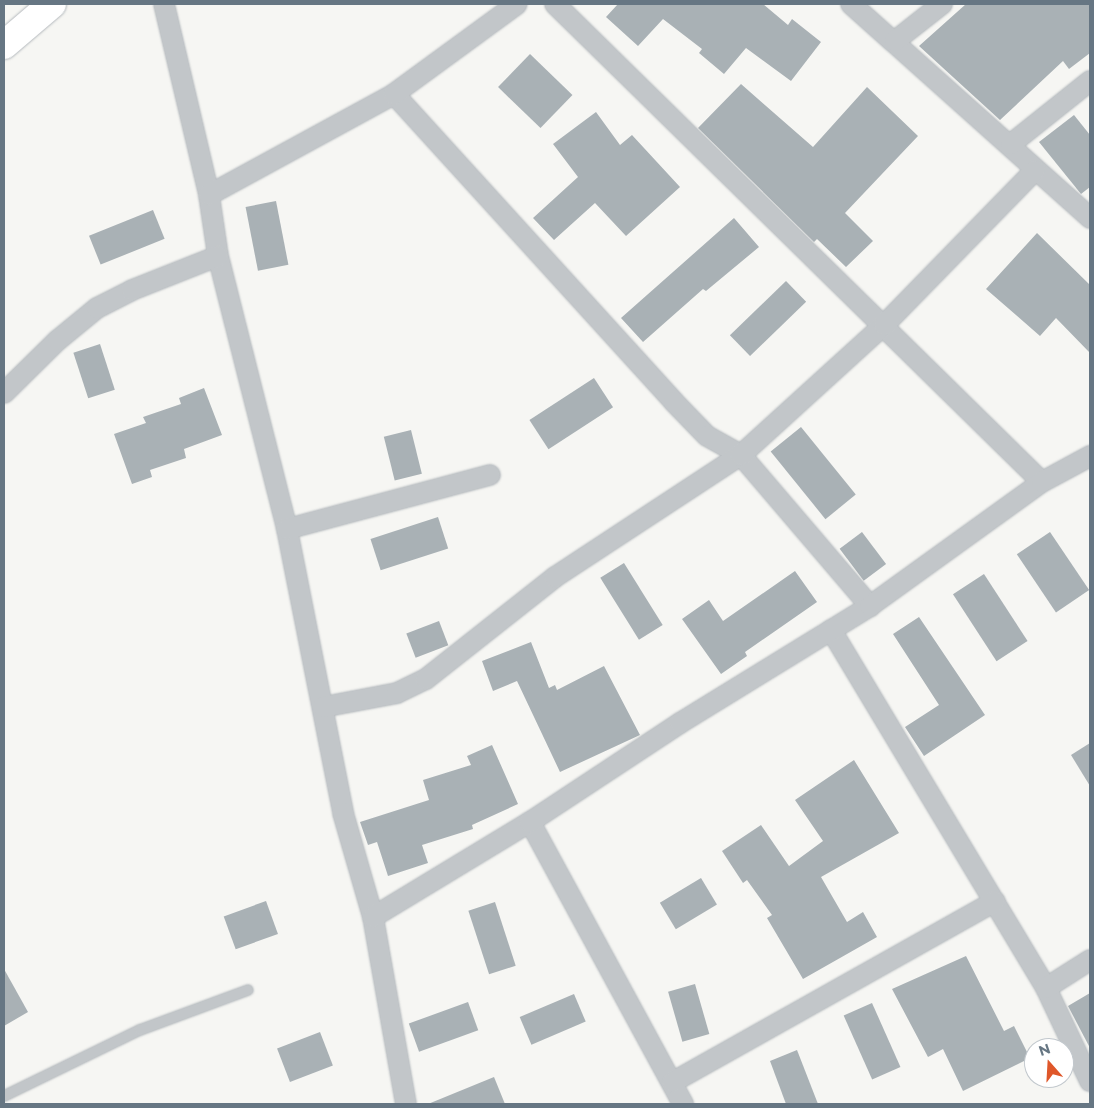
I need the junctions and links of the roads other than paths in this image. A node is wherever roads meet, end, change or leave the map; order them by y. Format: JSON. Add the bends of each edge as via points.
{"nodes":[{"id":1,"x":52,"y":4,"type":"edge"},
{"id":2,"x":164,"y":4,"type":"edge"},
{"id":3,"x":517,"y":4,"type":"edge"},
{"id":4,"x":555,"y":4,"type":"edge"},
{"id":5,"x":851,"y":4,"type":"edge"},
{"id":6,"x":942,"y":4,"type":"edge"},
{"id":7,"x":895,"y":41,"type":"junction"},
{"id":8,"x":4,"y":45,"type":"edge"},
{"id":9,"x":1090,"y":82,"type":"edge"},
{"id":10,"x":394,"y":94,"type":"junction"},
{"id":11,"x":1011,"y":144,"type":"junction"},
{"id":12,"x":1034,"y":170,"type":"junction"},
{"id":13,"x":209,"y":195,"type":"junction"},
{"id":14,"x":1090,"y":218,"type":"edge"},
{"id":15,"x":218,"y":256,"type":"junction"},
{"id":16,"x":884,"y":325,"type":"junction"},
{"id":17,"x":4,"y":393,"type":"edge"},
{"id":18,"x":741,"y":455,"type":"junction"},
{"id":19,"x":1089,"y":461,"type":"edge"},
{"id":20,"x":490,"y":475,"type":"dead end"},
{"id":21,"x":1042,"y":482,"type":"junction"},
{"id":22,"x":287,"y":529,"type":"junction"},
{"id":23,"x":870,"y":606,"type":"junction"},
{"id":24,"x":831,"y":630,"type":"junction"},
{"id":25,"x":323,"y":707,"type":"junction"},
{"id":26,"x":530,"y":822,"type":"junction"},
{"id":27,"x":995,"y":901,"type":"junction"},
{"id":28,"x":373,"y":917,"type":"junction"},
{"id":29,"x":1090,"y":960,"type":"edge"},
{"id":30,"x":1046,"y":988,"type":"junction"},
{"id":31,"x":248,"y":990,"type":"dead end"},
{"id":32,"x":1090,"y":1081,"type":"edge"},
{"id":33,"x":673,"y":1082,"type":"junction"},
{"id":34,"x":4,"y":1096,"type":"edge"},
{"id":35,"x":406,"y":1104,"type":"edge"},
{"id":36,"x":683,"y":1104,"type":"edge"}],
"edges":[{"from":1,"to":8,"type":"street"},
{"from":2,"to":13,"type":"street"},
{"from":3,"to":10,"type":"street"},
{"from":4,"to":16,"type":"street"},
{"from":5,"to":7,"type":"street"},
{"from":6,"to":7,"type":"street"},
{"from":7,"to":11,"type":"street"},
{"from":9,"to":11,"type":"street"},
{"from":10,"to":13,"type":"street"},
{"from":10,"to":18,"type":"street","via":[[674,402],[707,436]]},
{"from":11,"to":12,"type":"street"},
{"from":12,"to":14,"type":"street"},
{"from":12,"to":16,"type":"street"},
{"from":13,"to":15,"type":"street"},
{"from":15,"to":17,"type":"street","via":[[132,290],[98,308],[58,340]]},
{"from":15,"to":22,"type":"street"},
{"from":16,"to":18,"type":"street"},
{"from":16,"to":21,"type":"street"},
{"from":18,"to":23,"type":"street"},
{"from":18,"to":25,"type":"street","via":[[555,577],[426,679],[397,693]]},
{"from":19,"to":21,"type":"street"},
{"from":20,"to":22,"type":"street"},
{"from":21,"to":23,"type":"street"},
{"from":22,"to":25,"type":"street"},
{"from":23,"to":24,"type":"street"},
{"from":24,"to":26,"type":"street","via":[[680,723]]},
{"from":24,"to":27,"type":"street"},
{"from":25,"to":28,"type":"street","via":[[343,813]]},
{"from":26,"to":28,"type":"street"},
{"from":26,"to":33,"type":"street"},
{"from":27,"to":30,"type":"street"},
{"from":27,"to":33,"type":"street"},
{"from":28,"to":35,"type":"street"},
{"from":29,"to":30,"type":"street"},
{"from":30,"to":32,"type":"street"},
{"from":31,"to":34,"type":"lane","via":[[140,1030]]},
{"from":33,"to":36,"type":"street"}]}
